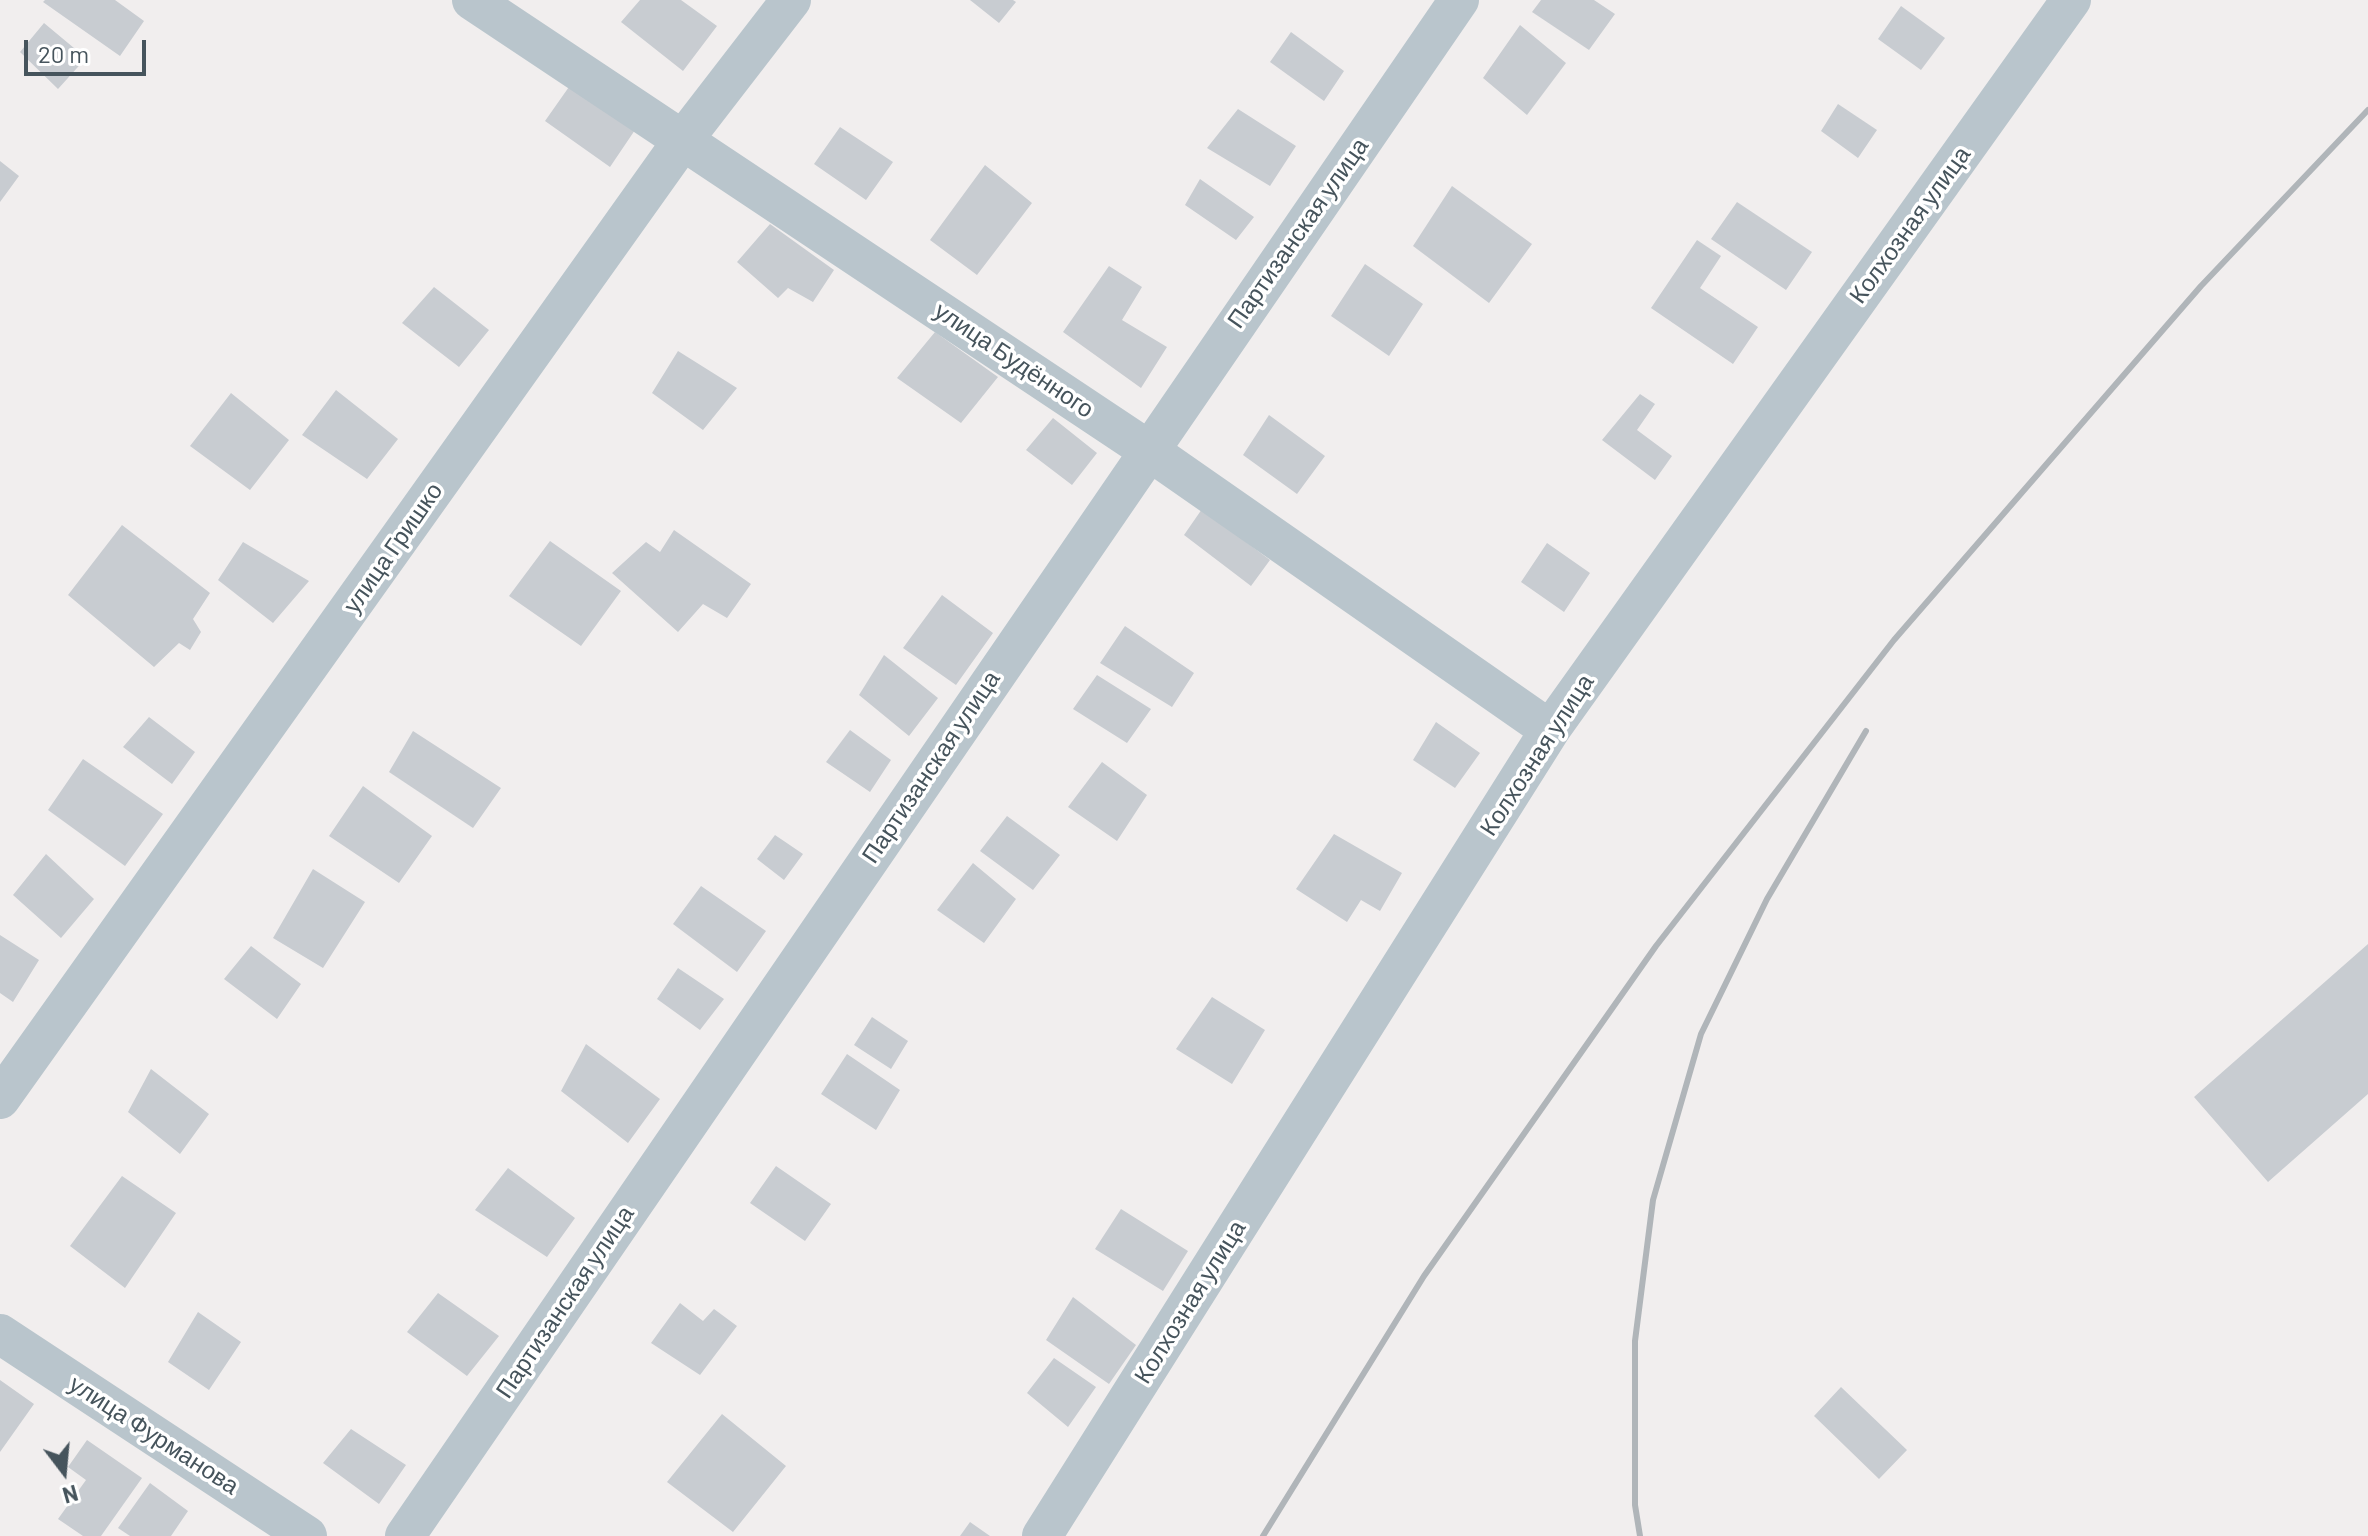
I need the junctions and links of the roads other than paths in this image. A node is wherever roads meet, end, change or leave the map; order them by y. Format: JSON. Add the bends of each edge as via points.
{"nodes":[{"id":1,"x":472,"y":0,"type":"edge"},
{"id":2,"x":791,"y":0,"type":"edge"},
{"id":3,"x":1459,"y":0,"type":"edge"},
{"id":4,"x":2071,"y":0,"type":"edge"},
{"id":5,"x":683,"y":140,"type":"junction"},
{"id":6,"x":1148,"y":450,"type":"junction"},
{"id":7,"x":1550,"y":730,"type":"junction"},
{"id":8,"x":0,"y":1099,"type":"edge"},
{"id":9,"x":0,"y":1334,"type":"edge"},
{"id":10,"x":307,"y":1536,"type":"edge"},
{"id":11,"x":405,"y":1536,"type":"edge"},
{"id":12,"x":1042,"y":1536,"type":"edge"}],
"edges":[{"from":1,"to":5,"type":"street","name":"улица Будённого"},
{"from":2,"to":5,"type":"street","name":"улица Гришко"},
{"from":3,"to":6,"type":"street","name":"Партизанская улица"},
{"from":4,"to":7,"type":"street","name":"Колхозная улица"},
{"from":5,"to":6,"type":"street","name":"улица Будённого"},
{"from":5,"to":8,"type":"street","name":"улица Гришко"},
{"from":6,"to":7,"type":"street","name":"улица Будённого"},
{"from":6,"to":11,"type":"street","name":"Партизанская улица"},
{"from":7,"to":12,"type":"street","name":"Колхозная улица"},
{"from":9,"to":10,"type":"street","name":"улица Фурманова"}]}
